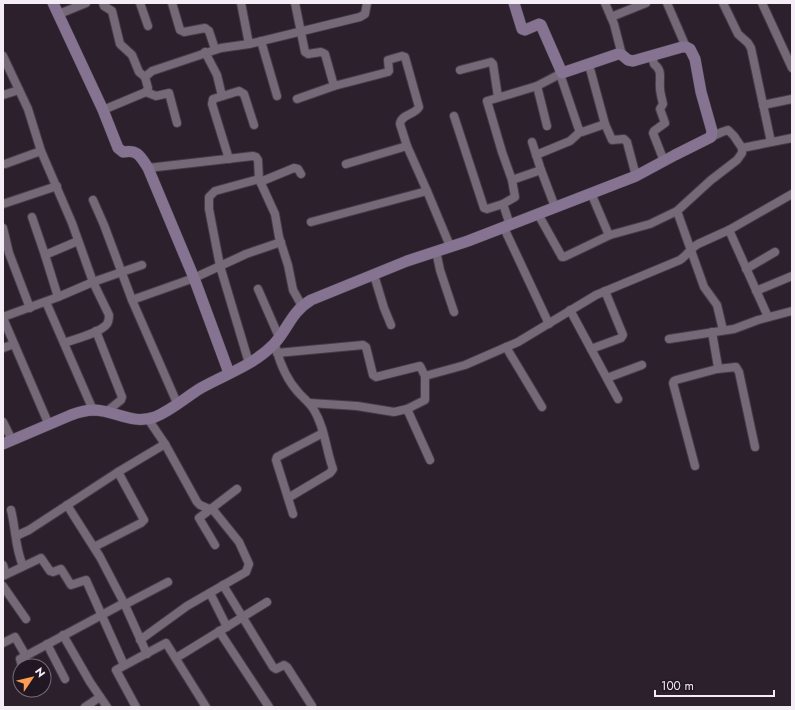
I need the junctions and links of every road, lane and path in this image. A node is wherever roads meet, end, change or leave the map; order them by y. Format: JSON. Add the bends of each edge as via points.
{"nodes":[{"id":1,"x":53,"y":3,"type":"edge"},
{"id":2,"x":86,"y":3,"type":"edge"},
{"id":3,"x":103,"y":3,"type":"edge"},
{"id":4,"x":140,"y":3,"type":"edge"},
{"id":5,"x":172,"y":3,"type":"edge"},
{"id":6,"x":241,"y":3,"type":"edge"},
{"id":7,"x":295,"y":3,"type":"edge"},
{"id":8,"x":367,"y":3,"type":"edge"},
{"id":9,"x":514,"y":3,"type":"edge"},
{"id":10,"x":605,"y":3,"type":"edge"},
{"id":11,"x":646,"y":3,"type":"edge"},
{"id":12,"x":667,"y":3,"type":"edge"},
{"id":13,"x":723,"y":3,"type":"edge"},
{"id":14,"x":762,"y":3,"type":"edge"},
{"id":15,"x":59,"y":14,"type":"junction"},
{"id":16,"x":611,"y":17,"type":"junction"},
{"id":17,"x":148,"y":26,"type":"dead end"},
{"id":18,"x":300,"y":32,"type":"junction"},
{"id":19,"x":261,"y":41,"type":"junction"},
{"id":20,"x":249,"y":44,"type":"junction"},
{"id":21,"x":686,"y":46,"type":"junction"},
{"id":22,"x":215,"y":49,"type":"junction"},
{"id":23,"x":205,"y":52,"type":"junction"},
{"id":24,"x":622,"y":55,"type":"junction"},
{"id":25,"x":3,"y":56,"type":"edge"},
{"id":26,"x":652,"y":56,"type":"junction"},
{"id":27,"x":589,"y":65,"type":"junction"},
{"id":28,"x":792,"y":68,"type":"edge"},
{"id":29,"x":460,"y":70,"type":"dead end"},
{"id":30,"x":561,"y":74,"type":"junction"},
{"id":31,"x":145,"y":77,"type":"junction"},
{"id":32,"x":334,"y":86,"type":"junction"},
{"id":33,"x":537,"y":86,"type":"junction"},
{"id":34,"x":19,"y":90,"type":"junction"},
{"id":35,"x":146,"y":92,"type":"junction"},
{"id":36,"x":3,"y":95,"type":"edge"},
{"id":37,"x":222,"y":96,"type":"junction"},
{"id":38,"x":277,"y":96,"type":"dead end"},
{"id":39,"x":498,"y":97,"type":"junction"},
{"id":40,"x":297,"y":99,"type":"dead end"},
{"id":41,"x":792,"y":99,"type":"edge"},
{"id":42,"x":763,"y":105,"type":"junction"},
{"id":43,"x":103,"y":110,"type":"junction"},
{"id":44,"x":454,"y":116,"type":"dead end"},
{"id":45,"x":177,"y":123,"type":"dead end"},
{"id":46,"x":606,"y":124,"type":"junction"},
{"id":47,"x":254,"y":125,"type":"dead end"},
{"id":48,"x":547,"y":126,"type":"dead end"},
{"id":49,"x":581,"y":131,"type":"junction"},
{"id":50,"x":711,"y":137,"type":"junction"},
{"id":51,"x":792,"y":138,"type":"edge"},
{"id":52,"x":532,"y":142,"type":"dead end"},
{"id":53,"x":771,"y":142,"type":"junction"},
{"id":54,"x":407,"y":146,"type":"junction"},
{"id":55,"x":742,"y":148,"type":"junction"},
{"id":56,"x":41,"y":151,"type":"junction"},
{"id":57,"x":536,"y":155,"type":"junction"},
{"id":58,"x":229,"y":159,"type":"junction"},
{"id":59,"x":664,"y":162,"type":"junction"},
{"id":60,"x":5,"y":164,"type":"dead end"},
{"id":61,"x":346,"y":164,"type":"dead end"},
{"id":62,"x":148,"y":168,"type":"junction"},
{"id":63,"x":541,"y":170,"type":"junction"},
{"id":64,"x":300,"y":174,"type":"dead end"},
{"id":65,"x":636,"y":176,"type":"junction"},
{"id":66,"x":512,"y":180,"type":"junction"},
{"id":67,"x":260,"y":181,"type":"junction"},
{"id":68,"x":56,"y":186,"type":"junction"},
{"id":69,"x":427,"y":191,"type":"junction"},
{"id":70,"x":591,"y":193,"type":"junction"},
{"id":71,"x":792,"y":194,"type":"edge"},
{"id":72,"x":94,"y":200,"type":"dead end"},
{"id":73,"x":3,"y":204,"type":"edge"},
{"id":74,"x":503,"y":204,"type":"junction"},
{"id":75,"x":554,"y":207,"type":"junction"},
{"id":76,"x":676,"y":211,"type":"junction"},
{"id":77,"x":538,"y":214,"type":"junction"},
{"id":78,"x":32,"y":217,"type":"dead end"},
{"id":79,"x":311,"y":222,"type":"dead end"},
{"id":80,"x":507,"y":227,"type":"junction"},
{"id":81,"x":3,"y":228,"type":"edge"},
{"id":82,"x":729,"y":230,"type":"junction"},
{"id":83,"x":610,"y":235,"type":"junction"},
{"id":84,"x":78,"y":241,"type":"junction"},
{"id":85,"x":281,"y":242,"type":"junction"},
{"id":86,"x":450,"y":246,"type":"junction"},
{"id":87,"x":436,"y":250,"type":"junction"},
{"id":88,"x":691,"y":250,"type":"junction"},
{"id":89,"x":775,"y":252,"type":"dead end"},
{"id":90,"x":45,"y":255,"type":"junction"},
{"id":91,"x":142,"y":265,"type":"dead end"},
{"id":92,"x":220,"y":266,"type":"junction"},
{"id":93,"x":746,"y":269,"type":"junction"},
{"id":94,"x":121,"y":272,"type":"junction"},
{"id":95,"x":374,"y":275,"type":"junction"},
{"id":96,"x":792,"y":276,"type":"edge"},
{"id":97,"x":194,"y":278,"type":"junction"},
{"id":98,"x":93,"y":282,"type":"junction"},
{"id":99,"x":258,"y":289,"type":"dead end"},
{"id":100,"x":605,"y":291,"type":"junction"},
{"id":101,"x":756,"y":291,"type":"junction"},
{"id":102,"x":58,"y":297,"type":"junction"},
{"id":103,"x":132,"y":300,"type":"junction"},
{"id":104,"x":46,"y":302,"type":"junction"},
{"id":105,"x":302,"y":306,"type":"junction"},
{"id":106,"x":30,"y":308,"type":"junction"},
{"id":107,"x":570,"y":310,"type":"junction"},
{"id":108,"x":792,"y":311,"type":"edge"},
{"id":109,"x":454,"y":312,"type":"dead end"},
{"id":110,"x":768,"y":317,"type":"junction"},
{"id":111,"x":3,"y":318,"type":"edge"},
{"id":112,"x":549,"y":324,"type":"junction"},
{"id":113,"x":391,"y":325,"type":"dead end"},
{"id":114,"x":723,"y":330,"type":"junction"},
{"id":115,"x":96,"y":331,"type":"junction"},
{"id":116,"x":712,"y":332,"type":"junction"},
{"id":117,"x":669,"y":339,"type":"dead end"},
{"id":118,"x":64,"y":343,"type":"junction"},
{"id":119,"x":14,"y":344,"type":"junction"},
{"id":120,"x":277,"y":344,"type":"junction"},
{"id":121,"x":506,"y":347,"type":"junction"},
{"id":122,"x":3,"y":348,"type":"edge"},
{"id":123,"x":591,"y":349,"type":"junction"},
{"id":124,"x":249,"y":363,"type":"junction"},
{"id":125,"x":642,"y":365,"type":"dead end"},
{"id":126,"x":718,"y":368,"type":"junction"},
{"id":127,"x":229,"y":373,"type":"junction"},
{"id":128,"x":425,"y":376,"type":"junction"},
{"id":129,"x":606,"y":378,"type":"junction"},
{"id":130,"x":618,"y":399,"type":"dead end"},
{"id":131,"x":177,"y":403,"type":"junction"},
{"id":132,"x":310,"y":403,"type":"junction"},
{"id":133,"x":542,"y":407,"type":"dead end"},
{"id":134,"x":407,"y":409,"type":"junction"},
{"id":135,"x":94,"y":410,"type":"junction"},
{"id":136,"x":106,"y":412,"type":"junction"},
{"id":137,"x":148,"y":419,"type":"junction"},
{"id":138,"x":3,"y":422,"type":"edge"},
{"id":139,"x":48,"y":425,"type":"junction"},
{"id":140,"x":323,"y":433,"type":"junction"},
{"id":141,"x":8,"y":442,"type":"edge"},
{"id":142,"x":165,"y":444,"type":"junction"},
{"id":143,"x":755,"y":447,"type":"dead end"},
{"id":144,"x":430,"y":460,"type":"dead end"},
{"id":145,"x":694,"y":466,"type":"dead end"},
{"id":146,"x":118,"y":472,"type":"junction"},
{"id":147,"x":237,"y":489,"type":"dead end"},
{"id":148,"x":288,"y":498,"type":"junction"},
{"id":149,"x":67,"y":506,"type":"junction"},
{"id":150,"x":210,"y":509,"type":"junction"},
{"id":151,"x":11,"y":510,"type":"dead end"},
{"id":152,"x":293,"y":514,"type":"dead end"},
{"id":153,"x":16,"y":536,"type":"junction"},
{"id":154,"x":215,"y":545,"type":"dead end"},
{"id":155,"x":94,"y":547,"type":"junction"},
{"id":156,"x":3,"y":565,"type":"edge"},
{"id":157,"x":22,"y":566,"type":"junction"},
{"id":158,"x":5,"y":575,"type":"edge"},
{"id":159,"x":168,"y":582,"type":"dead end"},
{"id":160,"x":223,"y":585,"type":"junction"},
{"id":161,"x":3,"y":586,"type":"edge"},
{"id":162,"x":210,"y":593,"type":"junction"},
{"id":163,"x":267,"y":602,"type":"dead end"},
{"id":164,"x":124,"y":604,"type":"junction"},
{"id":165,"x":101,"y":615,"type":"junction"},
{"id":166,"x":242,"y":618,"type":"junction"},
{"id":167,"x":26,"y":619,"type":"dead end"},
{"id":168,"x":227,"y":627,"type":"junction"},
{"id":169,"x":220,"y":631,"type":"junction"},
{"id":170,"x":64,"y":635,"type":"junction"},
{"id":171,"x":140,"y":640,"type":"junction"},
{"id":172,"x":3,"y":643,"type":"edge"},
{"id":173,"x":48,"y":644,"type":"junction"},
{"id":174,"x":147,"y":654,"type":"junction"},
{"id":175,"x":26,"y":656,"type":"junction"},
{"id":176,"x":24,"y":658,"type":"edge"},
{"id":177,"x":176,"y":658,"type":"junction"},
{"id":178,"x":124,"y":665,"type":"junction"},
{"id":179,"x":65,"y":680,"type":"dead end"},
{"id":180,"x":100,"y":697,"type":"junction"},
{"id":181,"x":312,"y":706,"type":"dead end"},
{"id":182,"x":85,"y":707,"type":"edge"},
{"id":183,"x":106,"y":707,"type":"edge"},
{"id":184,"x":136,"y":707,"type":"edge"},
{"id":185,"x":206,"y":707,"type":"edge"},
{"id":186,"x":269,"y":707,"type":"edge"}],
"edges":[{"from":1,"to":15,"type":"street"},
{"from":2,"to":15,"type":"street"},
{"from":3,"to":31,"type":"street","via":[[112,11],[120,44],[132,55],[139,72]]},
{"from":4,"to":17,"type":"street"},
{"from":5,"to":22,"type":"street","via":[[180,30],[184,32],[205,28],[209,31]]},
{"from":6,"to":20,"type":"street"},
{"from":7,"to":18,"type":"street"},
{"from":8,"to":18,"type":"street","via":[[365,14],[360,17]]},
{"from":9,"to":30,"type":"street","via":[[522,29],[541,25]]},
{"from":10,"to":16,"type":"street"},
{"from":11,"to":16,"type":"street"},
{"from":12,"to":21,"type":"street"},
{"from":13,"to":42,"type":"street","via":[[738,34],[750,46]]},
{"from":14,"to":28,"type":"street"},
{"from":15,"to":43,"type":"street"},
{"from":16,"to":24,"type":"street"},
{"from":18,"to":19,"type":"street"},
{"from":18,"to":32,"type":"street","via":[[306,54],[325,54]]},
{"from":19,"to":20,"type":"street"},
{"from":19,"to":38,"type":"street"},
{"from":20,"to":22,"type":"street"},
{"from":21,"to":26,"type":"street"},
{"from":21,"to":50,"type":"street","via":[[695,59],[712,131]]},
{"from":22,"to":23,"type":"street"},
{"from":23,"to":31,"type":"street","via":[[152,71]]},
{"from":23,"to":37,"type":"street","via":[[217,75]]},
{"from":24,"to":26,"type":"street","via":[[628,60]]},
{"from":24,"to":27,"type":"street","via":[[618,54]]},
{"from":25,"to":34,"type":"street"},
{"from":26,"to":59,"type":"street","via":[[660,72],[663,105],[660,109],[665,123],[653,133]]},
{"from":27,"to":30,"type":"street"},
{"from":27,"to":46,"type":"street"},
{"from":29,"to":39,"type":"street","via":[[491,62]]},
{"from":30,"to":33,"type":"street"},
{"from":30,"to":49,"type":"street"},
{"from":31,"to":35,"type":"street","via":[[148,88]]},
{"from":32,"to":40,"type":"street"},
{"from":32,"to":54,"type":"street","via":[[388,72],[388,60],[403,56],[419,107],[417,111],[400,120]]},
{"from":33,"to":39,"type":"street"},
{"from":33,"to":48,"type":"street"},
{"from":34,"to":36,"type":"street"},
{"from":34,"to":56,"type":"street","via":[[28,109]]},
{"from":35,"to":43,"type":"street"},
{"from":35,"to":45,"type":"street","via":[[156,96],[169,93]]},
{"from":37,"to":47,"type":"street","via":[[242,92]]},
{"from":37,"to":58,"type":"street","via":[[214,98],[212,102]]},
{"from":39,"to":66,"type":"street","via":[[487,101]]},
{"from":41,"to":42,"type":"street"},
{"from":42,"to":53,"type":"street"},
{"from":43,"to":62,"type":"street","via":[[118,148],[123,152],[136,153]]},
{"from":44,"to":74,"type":"street","via":[[484,208]]},
{"from":46,"to":49,"type":"street"},
{"from":46,"to":65,"type":"street","via":[[612,140],[627,142]]},
{"from":49,"to":57,"type":"street","via":[[570,141]]},
{"from":50,"to":55,"type":"street","via":[[728,130]]},
{"from":50,"to":59,"type":"street"},
{"from":51,"to":53,"type":"street"},
{"from":52,"to":57,"type":"street"},
{"from":53,"to":55,"type":"street"},
{"from":54,"to":61,"type":"street"},
{"from":54,"to":69,"type":"street"},
{"from":55,"to":76,"type":"street","via":[[737,160]]},
{"from":56,"to":60,"type":"street"},
{"from":56,"to":68,"type":"street"},
{"from":57,"to":63,"type":"street"},
{"from":58,"to":62,"type":"street"},
{"from":58,"to":67,"type":"street","via":[[256,157]]},
{"from":59,"to":65,"type":"street"},
{"from":62,"to":97,"type":"street"},
{"from":63,"to":66,"type":"street"},
{"from":63,"to":75,"type":"street"},
{"from":64,"to":67,"type":"street","via":[[298,168],[294,168]]},
{"from":65,"to":70,"type":"street"},
{"from":66,"to":74,"type":"street","via":[[515,197]]},
{"from":67,"to":85,"type":"street","via":[[275,214]]},
{"from":67,"to":92,"type":"street","via":[[215,191],[208,197]]},
{"from":68,"to":73,"type":"street"},
{"from":68,"to":84,"type":"street"},
{"from":69,"to":79,"type":"street"},
{"from":69,"to":86,"type":"street"},
{"from":70,"to":75,"type":"street"},
{"from":70,"to":83,"type":"street"},
{"from":71,"to":82,"type":"street"},
{"from":72,"to":94,"type":"street"},
{"from":74,"to":80,"type":"street"},
{"from":75,"to":77,"type":"street"},
{"from":76,"to":83,"type":"street","via":[[650,224]]},
{"from":76,"to":88,"type":"street"},
{"from":77,"to":80,"type":"street"},
{"from":77,"to":83,"type":"street","via":[[562,257]]},
{"from":78,"to":90,"type":"street"},
{"from":80,"to":86,"type":"street"},
{"from":80,"to":112,"type":"street"},
{"from":81,"to":106,"type":"street"},
{"from":82,"to":88,"type":"street","via":[[698,244]]},
{"from":82,"to":93,"type":"street"},
{"from":84,"to":90,"type":"street"},
{"from":84,"to":98,"type":"street"},
{"from":85,"to":92,"type":"street"},
{"from":85,"to":105,"type":"street","via":[[293,290]]},
{"from":86,"to":87,"type":"street"},
{"from":87,"to":95,"type":"street"},
{"from":87,"to":109,"type":"street"},
{"from":88,"to":100,"type":"street","via":[[680,260]]},
{"from":88,"to":114,"type":"street","via":[[704,287],[717,305]]},
{"from":89,"to":93,"type":"street"},
{"from":90,"to":102,"type":"street"},
{"from":91,"to":94,"type":"street"},
{"from":92,"to":97,"type":"street"},
{"from":92,"to":124,"type":"street"},
{"from":93,"to":101,"type":"street"},
{"from":94,"to":98,"type":"street"},
{"from":94,"to":103,"type":"street"},
{"from":95,"to":105,"type":"street"},
{"from":95,"to":113,"type":"street"},
{"from":96,"to":101,"type":"street"},
{"from":97,"to":103,"type":"street"},
{"from":97,"to":127,"type":"street"},
{"from":98,"to":102,"type":"street"},
{"from":98,"to":115,"type":"street","via":[[109,315],[105,326]]},
{"from":99,"to":120,"type":"street"},
{"from":100,"to":107,"type":"street"},
{"from":100,"to":123,"type":"street","via":[[623,335]]},
{"from":101,"to":110,"type":"street"},
{"from":102,"to":104,"type":"street"},
{"from":103,"to":131,"type":"street"},
{"from":104,"to":106,"type":"street"},
{"from":104,"to":118,"type":"street"},
{"from":105,"to":120,"type":"street","via":[[292,317]]},
{"from":106,"to":111,"type":"street"},
{"from":107,"to":112,"type":"street"},
{"from":107,"to":123,"type":"street"},
{"from":108,"to":110,"type":"street"},
{"from":110,"to":114,"type":"street","via":[[734,329]]},
{"from":111,"to":119,"type":"street"},
{"from":112,"to":121,"type":"street"},
{"from":114,"to":116,"type":"street"},
{"from":115,"to":118,"type":"street"},
{"from":115,"to":136,"type":"street","via":[[122,397]]},
{"from":116,"to":117,"type":"street"},
{"from":116,"to":126,"type":"street"},
{"from":118,"to":135,"type":"street"},
{"from":119,"to":122,"type":"street"},
{"from":119,"to":139,"type":"street"},
{"from":120,"to":124,"type":"street"},
{"from":120,"to":128,"type":"street","via":[[363,345],[366,347],[373,375],[376,377],[420,366]]},
{"from":120,"to":132,"type":"street","via":[[284,369],[292,384]]},
{"from":121,"to":128,"type":"street","via":[[465,365]]},
{"from":121,"to":133,"type":"street"},
{"from":123,"to":129,"type":"street"},
{"from":124,"to":127,"type":"street"},
{"from":125,"to":129,"type":"street"},
{"from":126,"to":143,"type":"street","via":[[736,367],[739,372]]},
{"from":126,"to":145,"type":"street","via":[[673,383]]},
{"from":127,"to":131,"type":"street"},
{"from":128,"to":134,"type":"street","via":[[426,399]]},
{"from":129,"to":130,"type":"street"},
{"from":131,"to":137,"type":"street"},
{"from":132,"to":134,"type":"street","via":[[357,406],[394,412]]},
{"from":132,"to":140,"type":"street"},
{"from":134,"to":144,"type":"street"},
{"from":135,"to":136,"type":"street"},
{"from":135,"to":139,"type":"street","via":[[77,413]]},
{"from":136,"to":137,"type":"street","via":[[131,419]]},
{"from":137,"to":142,"type":"street"},
{"from":138,"to":141,"type":"street"},
{"from":139,"to":141,"type":"street"},
{"from":140,"to":148,"type":"street","via":[[332,471]]},
{"from":140,"to":148,"type":"street","via":[[277,457]]},
{"from":142,"to":146,"type":"street"},
{"from":142,"to":150,"type":"street","via":[[197,502]]},
{"from":146,"to":149,"type":"street"},
{"from":146,"to":155,"type":"street","via":[[144,520]]},
{"from":147,"to":150,"type":"street"},
{"from":148,"to":152,"type":"street"},
{"from":149,"to":153,"type":"street"},
{"from":149,"to":155,"type":"street"},
{"from":150,"to":154,"type":"street","via":[[199,518]]},
{"from":150,"to":160,"type":"street","via":[[239,542],[249,564],[246,572]]},
{"from":151,"to":153,"type":"street"},
{"from":153,"to":157,"type":"street"},
{"from":155,"to":164,"type":"street"},
{"from":156,"to":158,"type":"street"},
{"from":157,"to":158,"type":"street"},
{"from":157,"to":165,"type":"street","via":[[41,558],[50,571],[61,569],[71,585],[86,580]]},
{"from":159,"to":164,"type":"street"},
{"from":160,"to":162,"type":"street"},
{"from":160,"to":166,"type":"street"},
{"from":161,"to":167,"type":"street"},
{"from":162,"to":168,"type":"street"},
{"from":162,"to":171,"type":"street","via":[[187,606]]},
{"from":163,"to":166,"type":"street"},
{"from":164,"to":165,"type":"street"},
{"from":164,"to":171,"type":"street"},
{"from":165,"to":170,"type":"street"},
{"from":165,"to":178,"type":"street"},
{"from":166,"to":168,"type":"street"},
{"from":166,"to":181,"type":"street","via":[[273,667],[287,667]]},
{"from":168,"to":169,"type":"street"},
{"from":169,"to":177,"type":"street"},
{"from":169,"to":186,"type":"street"},
{"from":170,"to":173,"type":"street"},
{"from":170,"to":180,"type":"street"},
{"from":171,"to":174,"type":"street"},
{"from":172,"to":175,"type":"street","via":[[15,637]]},
{"from":173,"to":175,"type":"street"},
{"from":173,"to":179,"type":"street"},
{"from":174,"to":177,"type":"street","via":[[166,643]]},
{"from":174,"to":178,"type":"street"},
{"from":175,"to":176,"type":"street"},
{"from":177,"to":185,"type":"street"},
{"from":178,"to":184,"type":"street","via":[[116,670]]},
{"from":180,"to":182,"type":"street"},
{"from":180,"to":183,"type":"street"}]}
